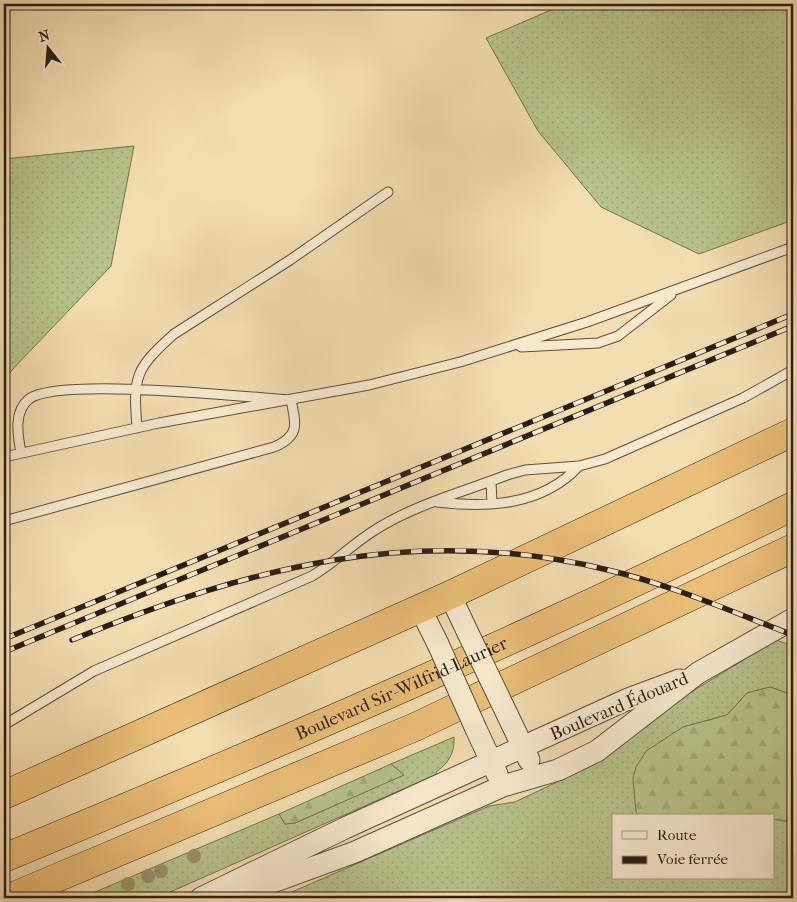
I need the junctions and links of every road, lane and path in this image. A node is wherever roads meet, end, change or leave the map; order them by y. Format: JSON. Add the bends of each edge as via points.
{"nodes":[{"id":1,"x":388,"y":192,"type":"dead end"},
{"id":2,"x":793,"y":247,"type":"edge"},
{"id":3,"x":677,"y":290,"type":"junction"},
{"id":4,"x":509,"y":348,"type":"junction"},
{"id":5,"x":793,"y":370,"type":"edge"},
{"id":6,"x":135,"y":390,"type":"junction"},
{"id":7,"x":291,"y":400,"type":"junction"},
{"id":8,"x":137,"y":428,"type":"junction"},
{"id":9,"x":793,"y":432,"type":"edge"},
{"id":10,"x":21,"y":453,"type":"junction"},
{"id":11,"x":4,"y":457,"type":"edge"},
{"id":12,"x":579,"y":466,"type":"junction"},
{"id":13,"x":491,"y":481,"type":"junction"},
{"id":14,"x":437,"y":502,"type":"junction"},
{"id":15,"x":492,"y":504,"type":"junction"},
{"id":16,"x":793,"y":506,"type":"edge"},
{"id":17,"x":4,"y":521,"type":"edge"},
{"id":18,"x":793,"y":548,"type":"edge"},
{"id":19,"x":450,"y":595,"type":"junction"},
{"id":20,"x":420,"y":608,"type":"junction"},
{"id":21,"x":793,"y":619,"type":"edge"},
{"id":22,"x":698,"y":673,"type":"junction"},
{"id":23,"x":4,"y":725,"type":"edge"},
{"id":24,"x":522,"y":748,"type":"junction"},
{"id":25,"x":491,"y":762,"type":"junction"},
{"id":26,"x":536,"y":776,"type":"junction"},
{"id":27,"x":502,"y":786,"type":"junction"},
{"id":28,"x":4,"y":795,"type":"edge"},
{"id":29,"x":4,"y":858,"type":"edge"},
{"id":30,"x":9,"y":898,"type":"edge"},
{"id":31,"x":201,"y":898,"type":"edge"},
{"id":32,"x":229,"y":898,"type":"edge"}],
"edges":[{"from":1,"to":6,"type":"lane","via":[[174,334],[147,362]]},
{"from":2,"to":3,"type":"lane"},
{"from":3,"to":4,"type":"lane"},
{"from":3,"to":4,"type":"lane","via":[[618,336],[598,343]]},
{"from":4,"to":7,"type":"lane","via":[[413,375]]},
{"from":5,"to":12,"type":"lane","via":[[743,398],[633,447]]},
{"from":6,"to":7,"type":"lane"},
{"from":6,"to":8,"type":"lane"},
{"from":6,"to":10,"type":"lane","via":[[56,390],[34,396],[21,409],[18,419]]},
{"from":7,"to":8,"type":"lane"},
{"from":7,"to":17,"type":"lane","via":[[295,427],[289,439],[281,444]]},
{"from":8,"to":10,"type":"lane"},
{"from":9,"to":19,"type":"highway"},
{"from":10,"to":11,"type":"lane"},
{"from":12,"to":13,"type":"lane","via":[[525,470]]},
{"from":12,"to":15,"type":"lane","via":[[566,478],[538,494],[512,503]]},
{"from":13,"to":14,"type":"lane"},
{"from":13,"to":15,"type":"lane"},
{"from":14,"to":15,"type":"lane"},
{"from":14,"to":23,"type":"lane","via":[[375,530],[312,576],[103,667]]},
{"from":16,"to":29,"type":"highway","name":"Boulevard Sir-Wilfrid-Laurier","via":[[420,680]]},
{"from":18,"to":30,"type":"highway","via":[[415,727]]},
{"from":19,"to":20,"type":"highway"},
{"from":19,"to":24,"type":"street","bridge":true},
{"from":20,"to":25,"type":"street","bridge":true},
{"from":20,"to":28,"type":"highway"},
{"from":21,"to":22,"type":"street"},
{"from":22,"to":24,"type":"street","name":"Boulevard Édouard","via":[[628,698]]},
{"from":22,"to":26,"type":"street","name":"Boulevard Édouard","via":[[597,751],[558,770]]},
{"from":24,"to":25,"type":"street","name":"Boulevard Édouard"},
{"from":24,"to":26,"type":"street"},
{"from":25,"to":27,"type":"street"},
{"from":25,"to":31,"type":"street","name":"Boulevard Édouard"},
{"from":26,"to":27,"type":"street","name":"Boulevard Édouard"},
{"from":27,"to":32,"type":"street","name":"Boulevard Édouard","via":[[355,852]]}]}
